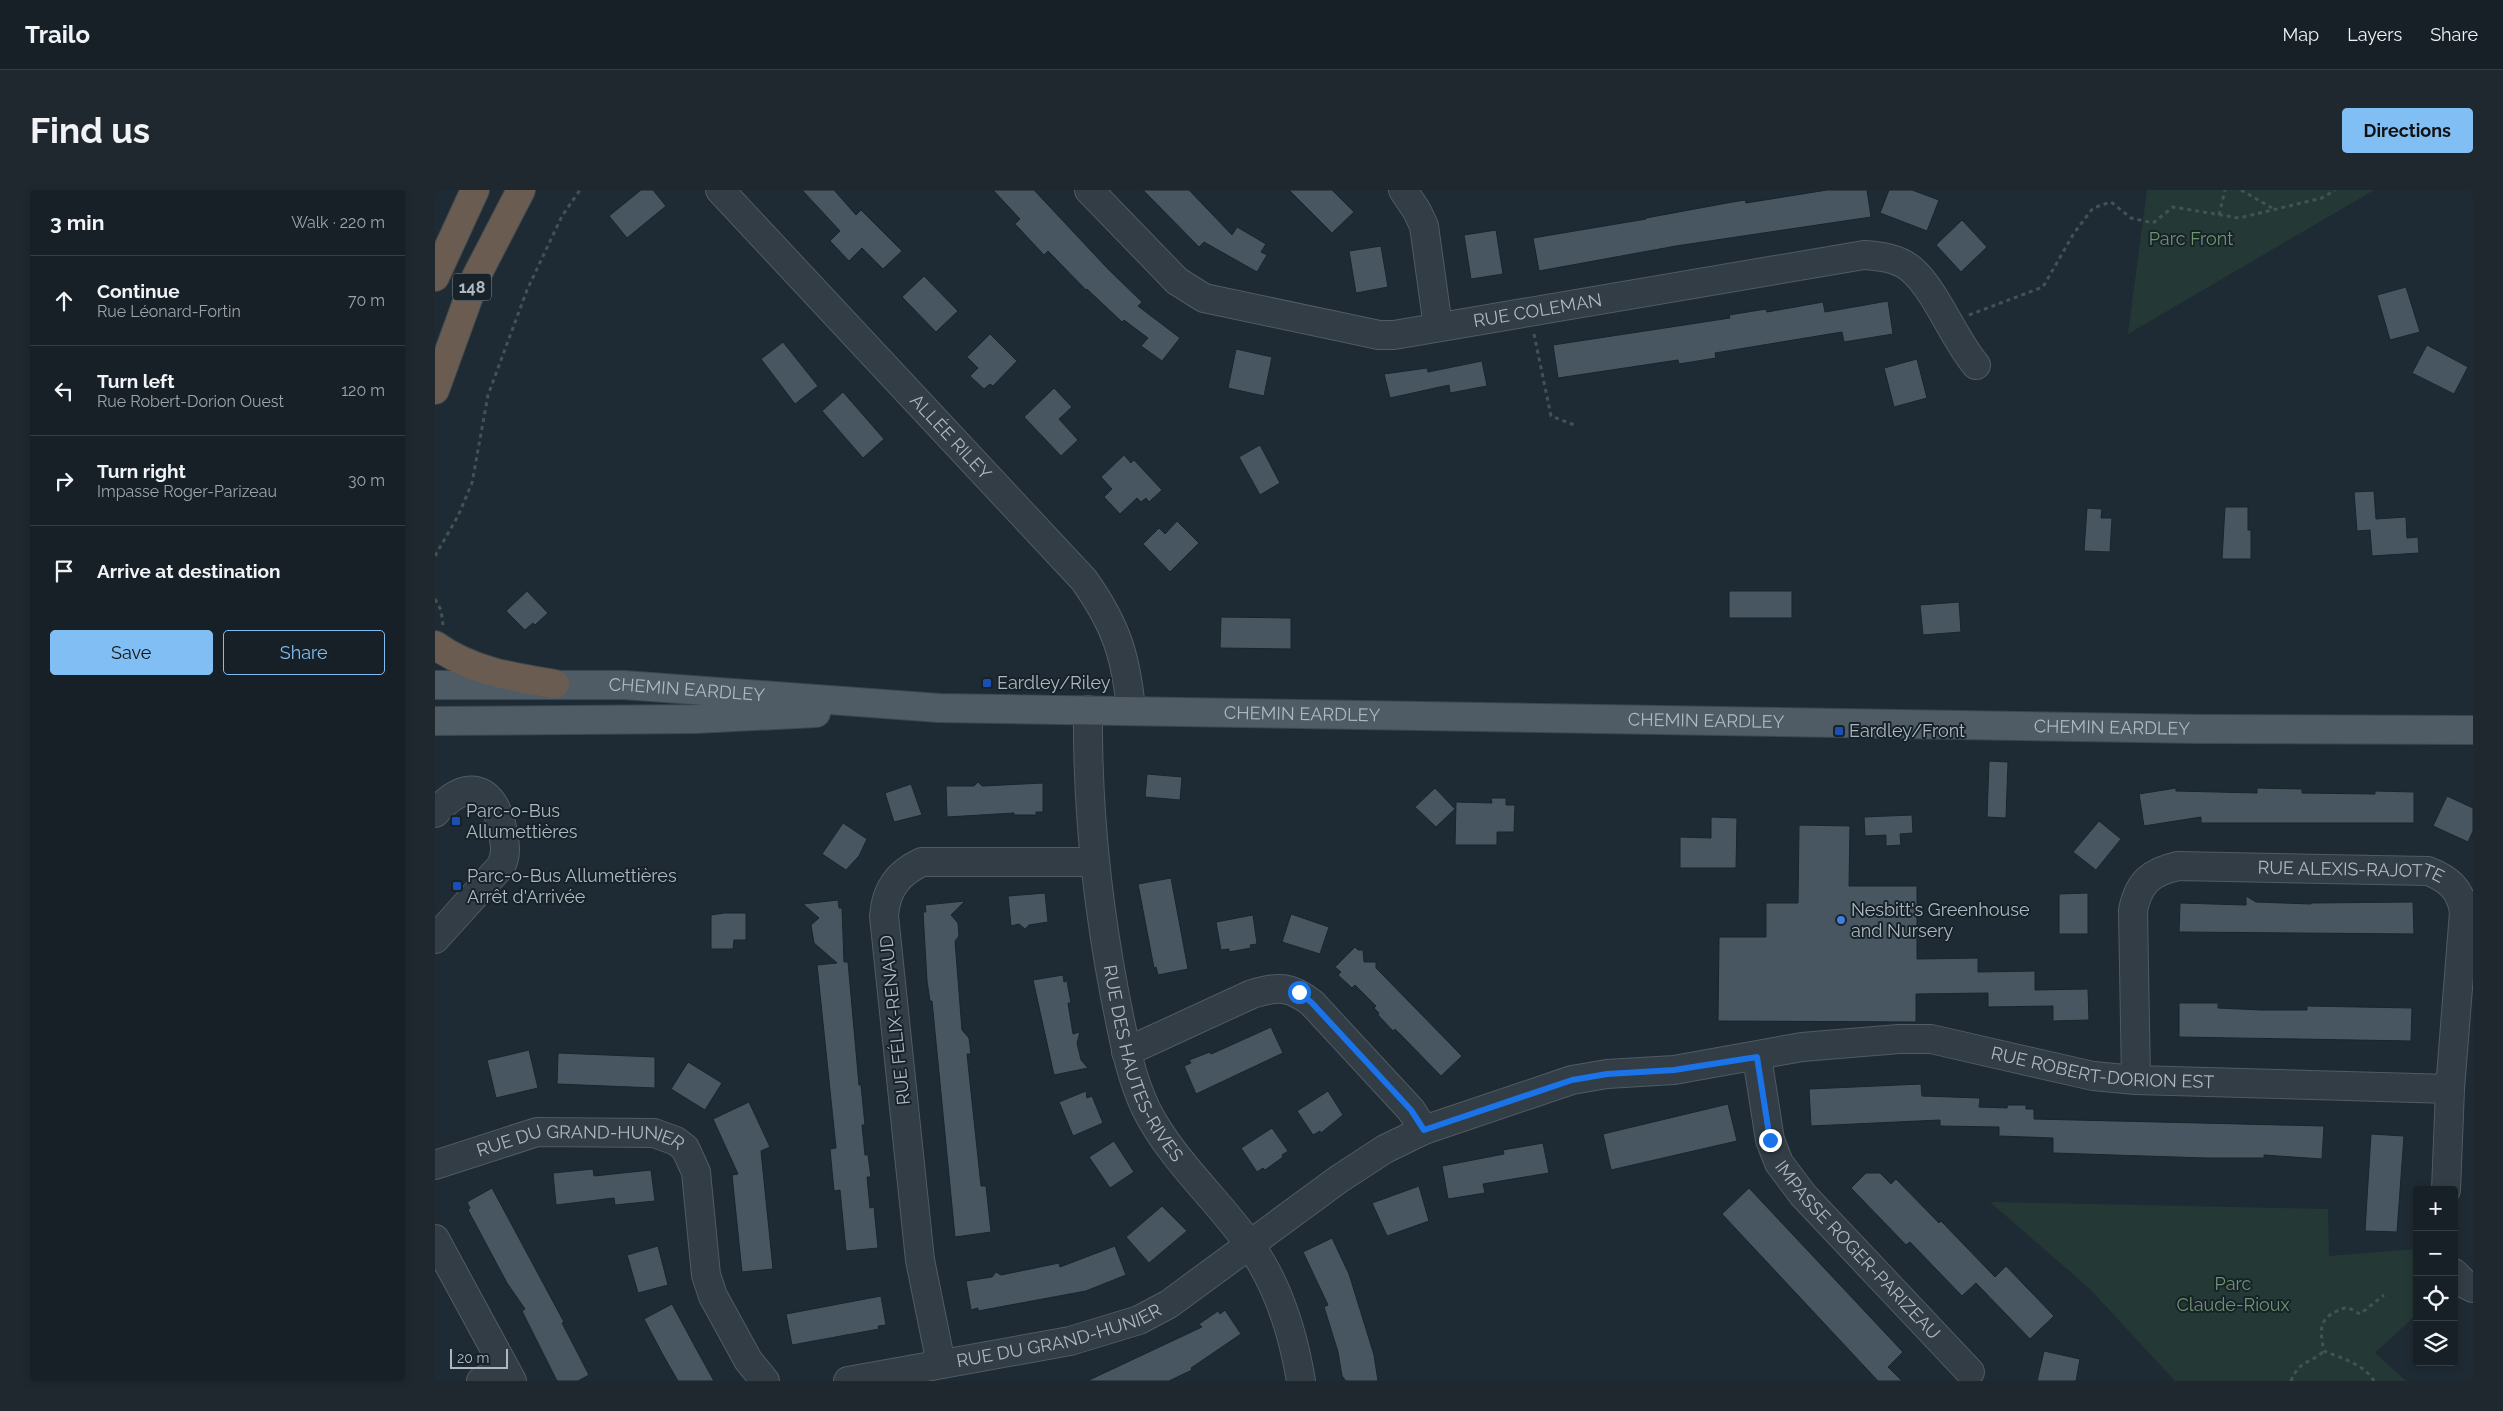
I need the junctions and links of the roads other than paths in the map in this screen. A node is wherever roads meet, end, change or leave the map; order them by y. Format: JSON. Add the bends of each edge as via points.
{"nodes":[{"id":1,"x":475,"y":190,"type":"edge"},
{"id":2,"x":521,"y":190,"type":"edge"},
{"id":3,"x":720,"y":190,"type":"edge"},
{"id":4,"x":1089,"y":190,"type":"edge"},
{"id":5,"x":1403,"y":190,"type":"edge"},
{"id":6,"x":435,"y":277,"type":"edge"},
{"id":7,"x":1438,"y":327,"type":"junction"},
{"id":8,"x":1976,"y":365,"type":"dead end"},
{"id":9,"x":435,"y":390,"type":"edge"},
{"id":10,"x":438,"y":639,"type":"edge"},
{"id":11,"x":555,"y":684,"type":"junction"},
{"id":12,"x":435,"y":685,"type":"edge"},
{"id":13,"x":939,"y":708,"type":"junction"},
{"id":14,"x":1088,"y":710,"type":"junction"},
{"id":15,"x":1131,"y":710,"type":"junction"},
{"id":16,"x":435,"y":721,"type":"edge"},
{"id":17,"x":2473,"y":730,"type":"edge"},
{"id":18,"x":435,"y":813,"type":"edge"},
{"id":19,"x":1094,"y":862,"type":"junction"},
{"id":20,"x":435,"y":939,"type":"edge"},
{"id":21,"x":1126,"y":1052,"type":"junction"},
{"id":22,"x":1757,"y":1057,"type":"junction"},
{"id":23,"x":2136,"y":1080,"type":"junction"},
{"id":24,"x":2450,"y":1089,"type":"junction"},
{"id":25,"x":1424,"y":1130,"type":"junction"},
{"id":26,"x":435,"y":1165,"type":"edge"},
{"id":27,"x":2446,"y":1186,"type":"edge"},
{"id":28,"x":435,"y":1239,"type":"edge"},
{"id":29,"x":1250,"y":1245,"type":"junction"},
{"id":30,"x":2457,"y":1276,"type":"edge"},
{"id":31,"x":2473,"y":1288,"type":"edge"},
{"id":32,"x":941,"y":1364,"type":"junction"},
{"id":33,"x":1971,"y":1372,"type":"dead end"},
{"id":34,"x":509,"y":1376,"type":"edge"},
{"id":35,"x":481,"y":1381,"type":"edge"},
{"id":36,"x":765,"y":1381,"type":"edge"},
{"id":37,"x":848,"y":1381,"type":"edge"},
{"id":38,"x":1301,"y":1381,"type":"edge"}],
"edges":[{"from":1,"to":6,"type":"highway","number":"148"},
{"from":2,"to":9,"type":"highway","number":"148","via":[[479,270]]},
{"from":3,"to":15,"type":"street","name":"ALLÉE RILEY","via":[[1085,580],[1110,620],[1119,643]]},
{"from":4,"to":7,"type":"street","name":"RUE COLEMAN","via":[[1177,281],[1204,298],[1379,335]]},
{"from":5,"to":7,"type":"street","via":[[1424,226]]},
{"from":7,"to":8,"type":"street","name":"RUE COLEMAN","via":[[1864,255],[1880,256],[1911,268],[1923,281]]},
{"from":10,"to":11,"type":"highway","via":[[470,665]]},
{"from":11,"to":12,"type":"main road","name":"CHEMIN EARDLEY"},
{"from":11,"to":13,"type":"main road","name":"CHEMIN EARDLEY","via":[[623,685]]},
{"from":13,"to":14,"type":"main road","name":"CHEMIN EARDLEY"},
{"from":13,"to":16,"type":"main road","name":"CHEMIN EARDLEY","via":[[695,719]]},
{"from":14,"to":15,"type":"main road","name":"CHEMIN EARDLEY"},
{"from":14,"to":19,"type":"street","name":"RUE DES HAUTES-RIVES"},
{"from":15,"to":17,"type":"main road","name":"CHEMIN EARDLEY","via":[[2195,729]]},
{"from":18,"to":20,"type":"street","via":[[456,793],[476,790],[484,793],[494,803],[500,817],[505,847],[501,866]]},
{"from":19,"to":21,"type":"street","name":"RUE DES HAUTES-RIVES","via":[[1105,945]]},
{"from":19,"to":32,"type":"street","name":"RUE FÉLIX-RENAUD","via":[[922,862],[900,875],[890,887],[885,901],[920,1260]]},
{"from":21,"to":25,"type":"street","via":[[1252,994],[1286,988],[1299,992],[1312,1003],[1411,1110]]},
{"from":21,"to":29,"type":"street","name":"RUE DES HAUTES-RIVES","via":[[1135,1084],[1161,1135]]},
{"from":22,"to":23,"type":"street","name":"RUE ROBERT-DORION EST","via":[[1802,1047],[1931,1039],[2093,1076]]},
{"from":22,"to":25,"type":"street","name":"RUE ROBERT-DORION EST","via":[[1674,1070],[1607,1074],[1572,1080]]},
{"from":22,"to":33,"type":"street","name":"IMPASSE ROGER-PARIZEAU","via":[[1770,1140],[1779,1163],[1803,1196]]},
{"from":23,"to":24,"type":"street","name":"RUE ROBERT-DORION EST"},
{"from":23,"to":24,"type":"street","name":"RUE ALEXIS-RAJOTTE","via":[[2133,910],[2137,894],[2154,874],[2178,866],[2428,871],[2458,891],[2464,912]]},
{"from":24,"to":27,"type":"street","name":"RUE ALEXIS-RAJOTTE"},
{"from":25,"to":29,"type":"street","name":"RUE DU GRAND-HUNIER","via":[[1385,1149],[1339,1179]]},
{"from":26,"to":36,"type":"street","name":"RUE DU GRAND-HUNIER","via":[[537,1132],[654,1133],[676,1141],[685,1148],[695,1172],[706,1275],[713,1296],[748,1360]]},
{"from":28,"to":34,"type":"street"},
{"from":29,"to":32,"type":"street","name":"RUE DU GRAND-HUNIER","via":[[1169,1304],[1139,1320],[1070,1341]]},
{"from":29,"to":38,"type":"street","name":"RUE DES HAUTES-RIVES","via":[[1285,1312],[1295,1344]]},
{"from":30,"to":31,"type":"street"},
{"from":32,"to":37,"type":"street","name":"RUE DU GRAND-HUNIER"},
{"from":34,"to":35,"type":"street"}]}
